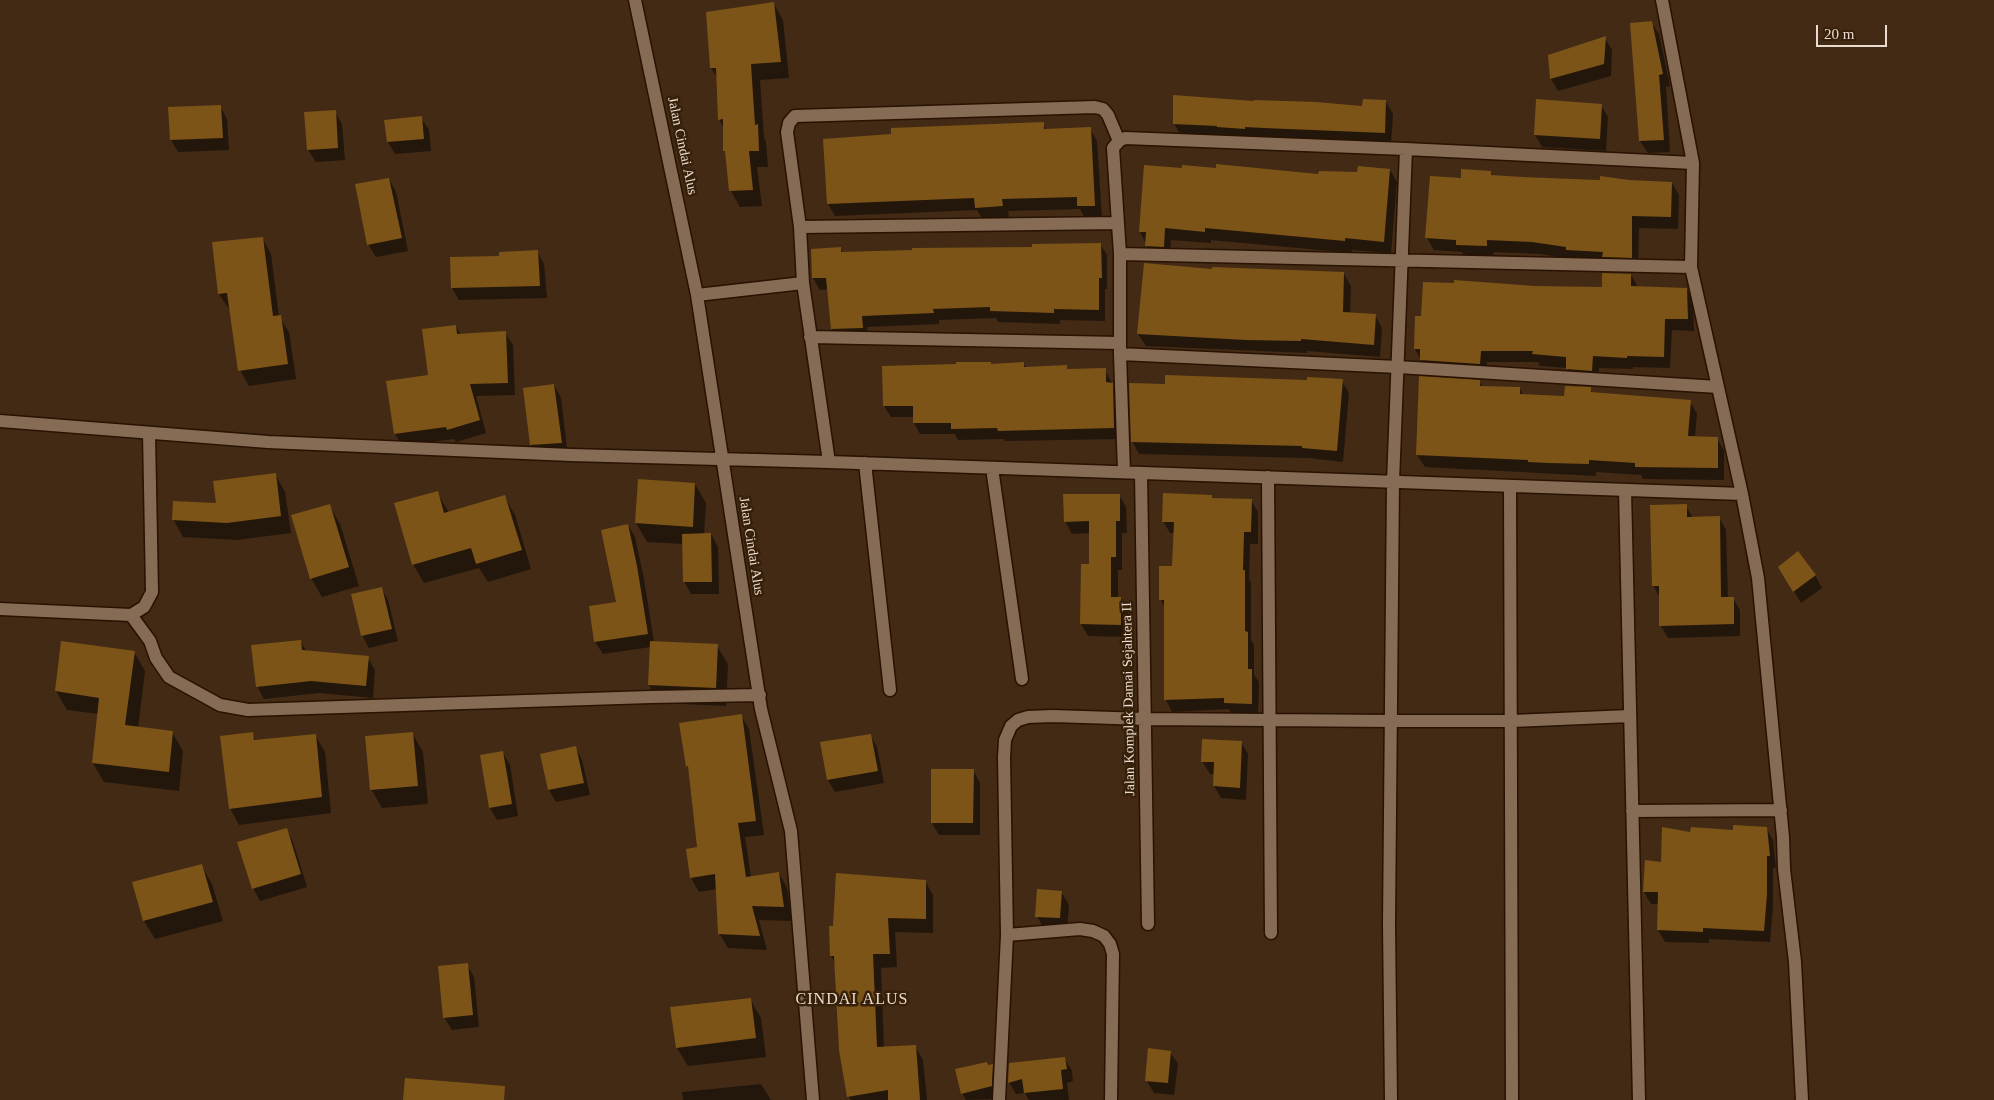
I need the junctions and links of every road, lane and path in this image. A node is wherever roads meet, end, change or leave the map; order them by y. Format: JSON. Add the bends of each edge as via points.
{"nodes":[{"id":1,"x":635,"y":0,"type":"edge"},
{"id":2,"x":1662,"y":0,"type":"edge"},
{"id":3,"x":1120,"y":140,"type":"junction"},
{"id":4,"x":1406,"y":149,"type":"junction"},
{"id":5,"x":1692,"y":163,"type":"junction"},
{"id":6,"x":1118,"y":223,"type":"junction"},
{"id":7,"x":800,"y":227,"type":"junction"},
{"id":8,"x":1120,"y":254,"type":"junction"},
{"id":9,"x":1402,"y":260,"type":"junction"},
{"id":10,"x":1691,"y":267,"type":"junction"},
{"id":11,"x":803,"y":283,"type":"junction"},
{"id":12,"x":697,"y":295,"type":"junction"},
{"id":13,"x":810,"y":337,"type":"junction"},
{"id":14,"x":1120,"y":349,"type":"junction"},
{"id":15,"x":1398,"y":367,"type":"junction"},
{"id":16,"x":1718,"y":388,"type":"junction"},
{"id":17,"x":0,"y":421,"type":"edge"},
{"id":18,"x":149,"y":433,"type":"junction"},
{"id":19,"x":721,"y":459,"type":"junction"},
{"id":20,"x":828,"y":462,"type":"junction"},
{"id":21,"x":865,"y":463,"type":"junction"},
{"id":22,"x":992,"y":468,"type":"junction"},
{"id":23,"x":1124,"y":472,"type":"junction"},
{"id":24,"x":1141,"y":473,"type":"junction"},
{"id":25,"x":1268,"y":477,"type":"junction"},
{"id":26,"x":1393,"y":482,"type":"junction"},
{"id":27,"x":1510,"y":486,"type":"junction"},
{"id":28,"x":1625,"y":490,"type":"junction"},
{"id":29,"x":1742,"y":494,"type":"junction"},
{"id":30,"x":0,"y":609,"type":"edge"},
{"id":31,"x":131,"y":615,"type":"junction"},
{"id":32,"x":1022,"y":679,"type":"dead end"},
{"id":33,"x":890,"y":690,"type":"dead end"},
{"id":34,"x":760,"y":695,"type":"junction"},
{"id":35,"x":1630,"y":716,"type":"junction"},
{"id":36,"x":1145,"y":719,"type":"junction"},
{"id":37,"x":1270,"y":720,"type":"junction"},
{"id":38,"x":1512,"y":720,"type":"junction"},
{"id":39,"x":1391,"y":721,"type":"junction"},
{"id":40,"x":1781,"y":810,"type":"junction"},
{"id":41,"x":1632,"y":811,"type":"junction"},
{"id":42,"x":1148,"y":924,"type":"dead end"},
{"id":43,"x":1271,"y":933,"type":"dead end"},
{"id":44,"x":1007,"y":935,"type":"junction"},
{"id":45,"x":813,"y":1100,"type":"edge"},
{"id":46,"x":999,"y":1100,"type":"edge"},
{"id":47,"x":1111,"y":1100,"type":"edge"},
{"id":48,"x":1391,"y":1100,"type":"edge"},
{"id":49,"x":1512,"y":1100,"type":"edge"},
{"id":50,"x":1639,"y":1100,"type":"edge"},
{"id":51,"x":1802,"y":1100,"type":"edge"}],
"edges":[{"from":1,"to":12,"type":"street","name":"Jalan Cindai Alus"},
{"from":2,"to":5,"type":"street"},
{"from":3,"to":4,"type":"street"},
{"from":3,"to":6,"type":"street","via":[[1113,148]]},
{"from":3,"to":7,"type":"street","via":[[1108,115],[1103,109],[1094,107],[796,116],[789,122],[787,132]]},
{"from":4,"to":5,"type":"street"},
{"from":4,"to":9,"type":"street"},
{"from":5,"to":10,"type":"street"},
{"from":6,"to":7,"type":"street"},
{"from":6,"to":8,"type":"street"},
{"from":7,"to":11,"type":"street"},
{"from":8,"to":9,"type":"street"},
{"from":8,"to":14,"type":"street"},
{"from":9,"to":10,"type":"street"},
{"from":9,"to":15,"type":"street"},
{"from":10,"to":16,"type":"street"},
{"from":11,"to":12,"type":"street"},
{"from":11,"to":13,"type":"street"},
{"from":12,"to":19,"type":"street","name":"Jalan Cindai Alus"},
{"from":13,"to":14,"type":"street"},
{"from":13,"to":20,"type":"street"},
{"from":14,"to":15,"type":"street"},
{"from":14,"to":23,"type":"street"},
{"from":15,"to":16,"type":"street"},
{"from":15,"to":26,"type":"street"},
{"from":16,"to":29,"type":"street"},
{"from":17,"to":18,"type":"street"},
{"from":18,"to":19,"type":"street","via":[[268,442]]},
{"from":18,"to":31,"type":"street","via":[[152,592],[144,607]]},
{"from":19,"to":20,"type":"street"},
{"from":19,"to":34,"type":"street","name":"Jalan Cindai Alus"},
{"from":20,"to":21,"type":"street"},
{"from":21,"to":22,"type":"street"},
{"from":21,"to":33,"type":"street"},
{"from":22,"to":23,"type":"street"},
{"from":22,"to":32,"type":"street"},
{"from":23,"to":24,"type":"street"},
{"from":24,"to":25,"type":"street"},
{"from":24,"to":36,"type":"street","name":"Jalan Komplek Damai Sejahtera II"},
{"from":25,"to":26,"type":"street"},
{"from":25,"to":37,"type":"street"},
{"from":26,"to":27,"type":"street"},
{"from":26,"to":39,"type":"street"},
{"from":27,"to":28,"type":"street"},
{"from":27,"to":38,"type":"street"},
{"from":28,"to":29,"type":"street"},
{"from":28,"to":35,"type":"street"},
{"from":29,"to":40,"type":"street","via":[[1758,578]]},
{"from":30,"to":31,"type":"street"},
{"from":31,"to":34,"type":"street","via":[[169,677],[220,705],[248,710]]},
{"from":34,"to":45,"type":"street","name":"Jalan Cindai Alus","via":[[791,831]]},
{"from":35,"to":38,"type":"street"},
{"from":35,"to":41,"type":"street"},
{"from":36,"to":37,"type":"street"},
{"from":36,"to":42,"type":"street","name":"Jalan Komplek Damai Sejahtera II"},
{"from":36,"to":44,"type":"street","via":[[1028,717],[1011,726],[1005,740],[1004,757]]},
{"from":37,"to":39,"type":"street"},
{"from":37,"to":43,"type":"street"},
{"from":38,"to":39,"type":"street"},
{"from":38,"to":49,"type":"street"},
{"from":39,"to":48,"type":"street"},
{"from":40,"to":41,"type":"street"},
{"from":40,"to":51,"type":"street","via":[[1784,870],[1795,962]]},
{"from":41,"to":50,"type":"street"},
{"from":44,"to":46,"type":"street"},
{"from":44,"to":47,"type":"street","via":[[1080,929],[1104,936],[1110,944],[1113,954]]}]}
